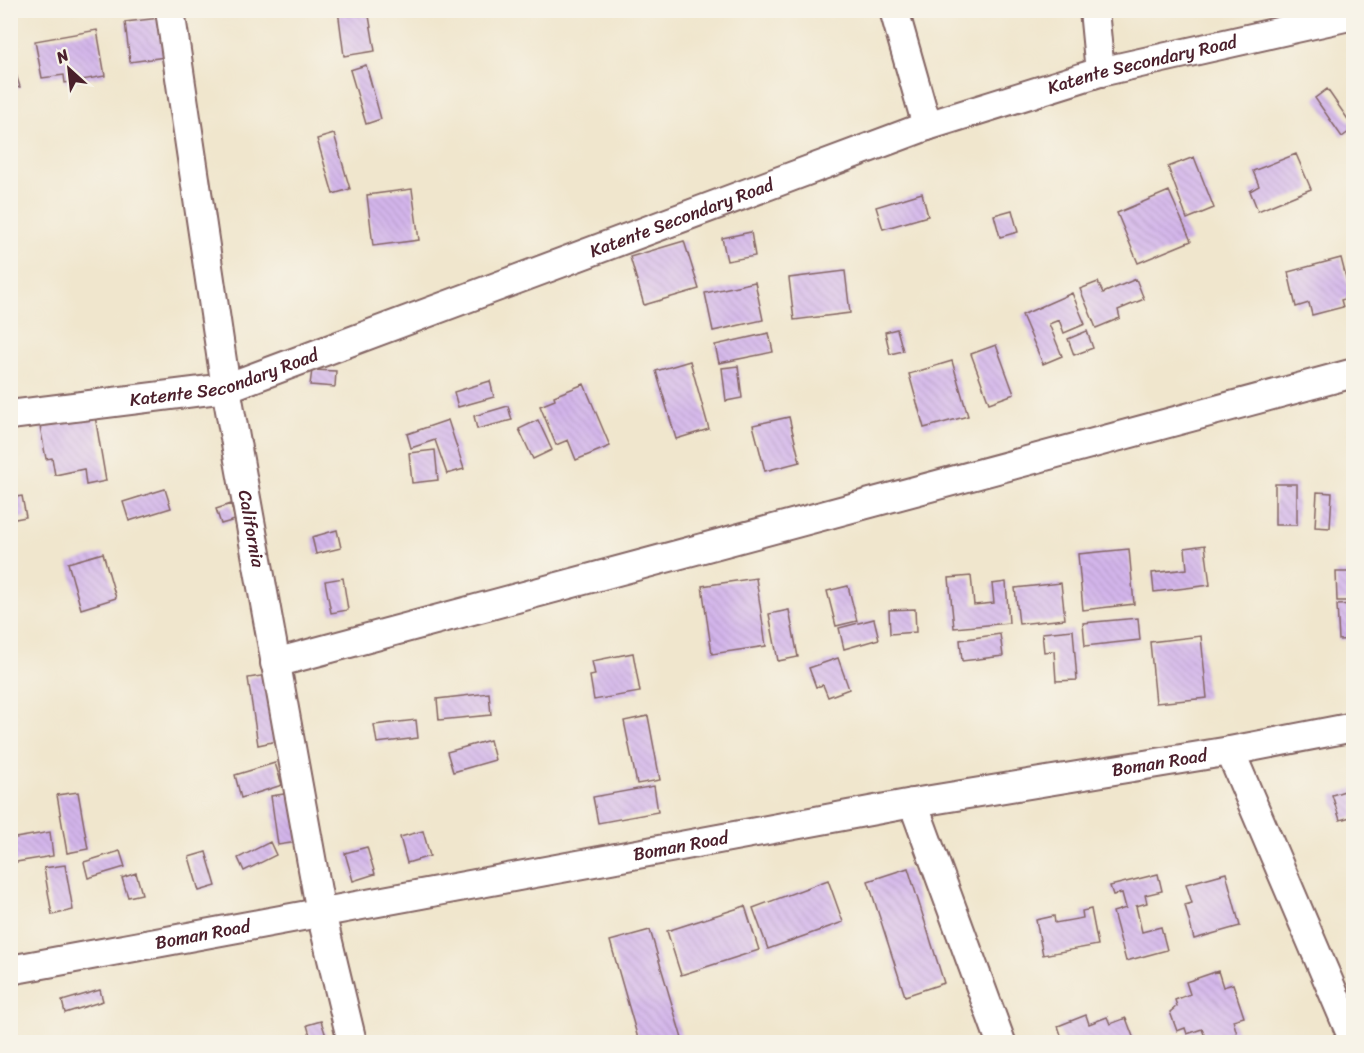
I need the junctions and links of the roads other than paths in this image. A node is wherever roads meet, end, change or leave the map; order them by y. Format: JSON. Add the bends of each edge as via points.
{"nodes":[{"id":1,"x":170,"y":10,"type":"edge"},
{"id":2,"x":894,"y":10,"type":"edge"},
{"id":3,"x":1094,"y":10,"type":"edge"},
{"id":4,"x":1353,"y":15,"type":"edge"},
{"id":5,"x":1100,"y":72,"type":"junction"},
{"id":6,"x":927,"y":126,"type":"junction"},
{"id":7,"x":1353,"y":373,"type":"edge"},
{"id":8,"x":226,"y":388,"type":"junction"},
{"id":9,"x":10,"y":415,"type":"edge"},
{"id":10,"x":275,"y":663,"type":"junction"},
{"id":11,"x":1353,"y":727,"type":"edge"},
{"id":12,"x":1230,"y":751,"type":"junction"},
{"id":13,"x":913,"y":803,"type":"junction"},
{"id":14,"x":321,"y":913,"type":"junction"},
{"id":15,"x":10,"y":970,"type":"edge"},
{"id":16,"x":1353,"y":1041,"type":"edge"},
{"id":17,"x":352,"y":1042,"type":"edge"},
{"id":18,"x":1000,"y":1042,"type":"edge"}],
"edges":[{"from":1,"to":8,"type":"street","name":"California"},
{"from":2,"to":6,"type":"street"},
{"from":3,"to":5,"type":"street"},
{"from":4,"to":5,"type":"street","name":"Katente Secondary Road"},
{"from":5,"to":6,"type":"street","name":"Katente Secondary Road"},
{"from":6,"to":8,"type":"street","name":"Katente Secondary Road"},
{"from":7,"to":10,"type":"street"},
{"from":8,"to":9,"type":"street","name":"Katente Secondary Road"},
{"from":8,"to":10,"type":"street","name":"California"},
{"from":10,"to":14,"type":"street","name":"California"},
{"from":11,"to":12,"type":"street","name":"Boman Road"},
{"from":12,"to":13,"type":"street","name":"Boman Road"},
{"from":12,"to":16,"type":"street"},
{"from":13,"to":14,"type":"street","name":"Boman Road"},
{"from":13,"to":18,"type":"street"},
{"from":14,"to":15,"type":"street","name":"Boman Road"},
{"from":14,"to":17,"type":"street","name":"California"}]}
